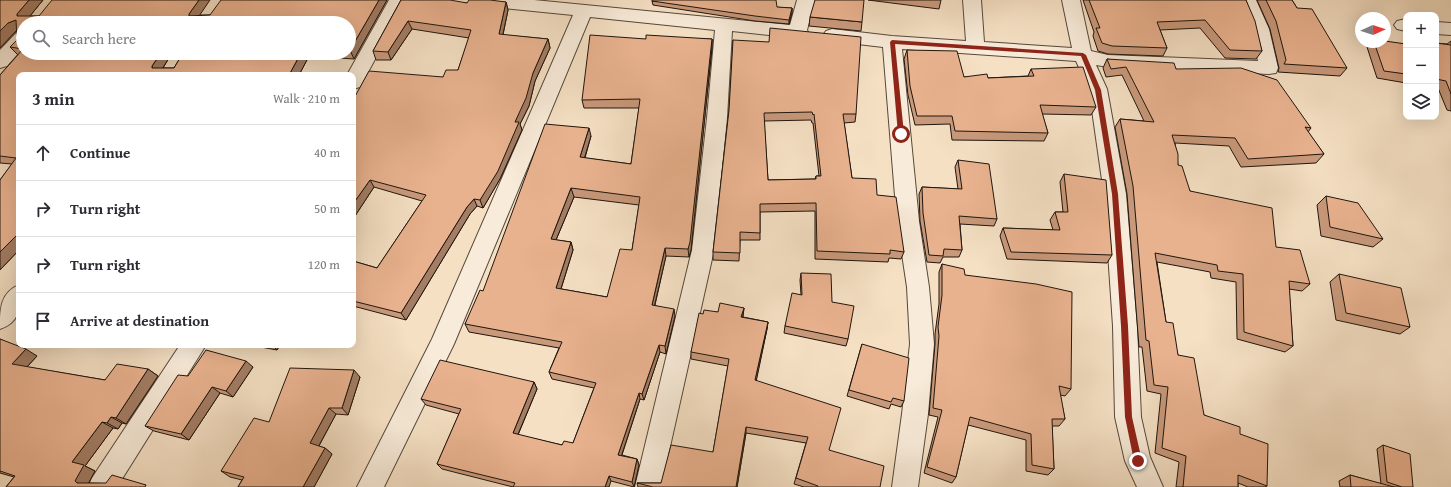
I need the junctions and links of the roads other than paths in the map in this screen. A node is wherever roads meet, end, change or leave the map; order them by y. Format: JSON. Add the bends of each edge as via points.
{"nodes":[{"id":1,"x":398,"y":0,"type":"edge"},
{"id":2,"x":483,"y":0,"type":"edge"},
{"id":3,"x":806,"y":0,"type":"edge"},
{"id":4,"x":972,"y":0,"type":"edge"},
{"id":5,"x":1071,"y":0,"type":"edge"},
{"id":6,"x":1247,"y":0,"type":"edge"},
{"id":7,"x":584,"y":11,"type":"junction"},
{"id":8,"x":724,"y":25,"type":"junction"},
{"id":9,"x":1439,"y":28,"type":"edge"},
{"id":10,"x":1451,"y":29,"type":"edge"},
{"id":11,"x":797,"y":32,"type":"junction"},
{"id":12,"x":892,"y":42,"type":"junction"},
{"id":13,"x":16,"y":44,"type":"edge"},
{"id":14,"x":975,"y":48,"type":"junction"},
{"id":15,"x":1083,"y":55,"type":"junction"},
{"id":16,"x":0,"y":62,"type":"edge"},
{"id":17,"x":356,"y":77,"type":"edge"},
{"id":18,"x":16,"y":299,"type":"edge"},
{"id":19,"x":0,"y":319,"type":"edge"},
{"id":20,"x":192,"y":348,"type":"edge"},
{"id":21,"x":101,"y":487,"type":"edge"},
{"id":22,"x":370,"y":487,"type":"edge"},
{"id":23,"x":648,"y":487,"type":"edge"},
{"id":24,"x":905,"y":487,"type":"edge"},
{"id":25,"x":1150,"y":487,"type":"edge"}],
"edges":[{"from":1,"to":17,"type":"street"},
{"from":2,"to":7,"type":"street"},
{"from":3,"to":11,"type":"street"},
{"from":4,"to":14,"type":"street"},
{"from":5,"to":15,"type":"street"},
{"from":6,"to":15,"type":"street","via":[[1260,29],[1269,68],[1108,61]]},
{"from":7,"to":8,"type":"street"},
{"from":7,"to":22,"type":"street","via":[[442,344]]},
{"from":8,"to":11,"type":"street"},
{"from":8,"to":23,"type":"street","via":[[703,250]]},
{"from":9,"to":10,"type":"street"},
{"from":11,"to":12,"type":"street"},
{"from":12,"to":14,"type":"street"},
{"from":12,"to":24,"type":"street","via":[[922,344]]},
{"from":13,"to":16,"type":"street"},
{"from":14,"to":15,"type":"street"},
{"from":15,"to":25,"type":"street","via":[[1098,90],[1115,194],[1125,326],[1128,417],[1138,461]]},
{"from":18,"to":19,"type":"street"},
{"from":20,"to":21,"type":"street"}]}
